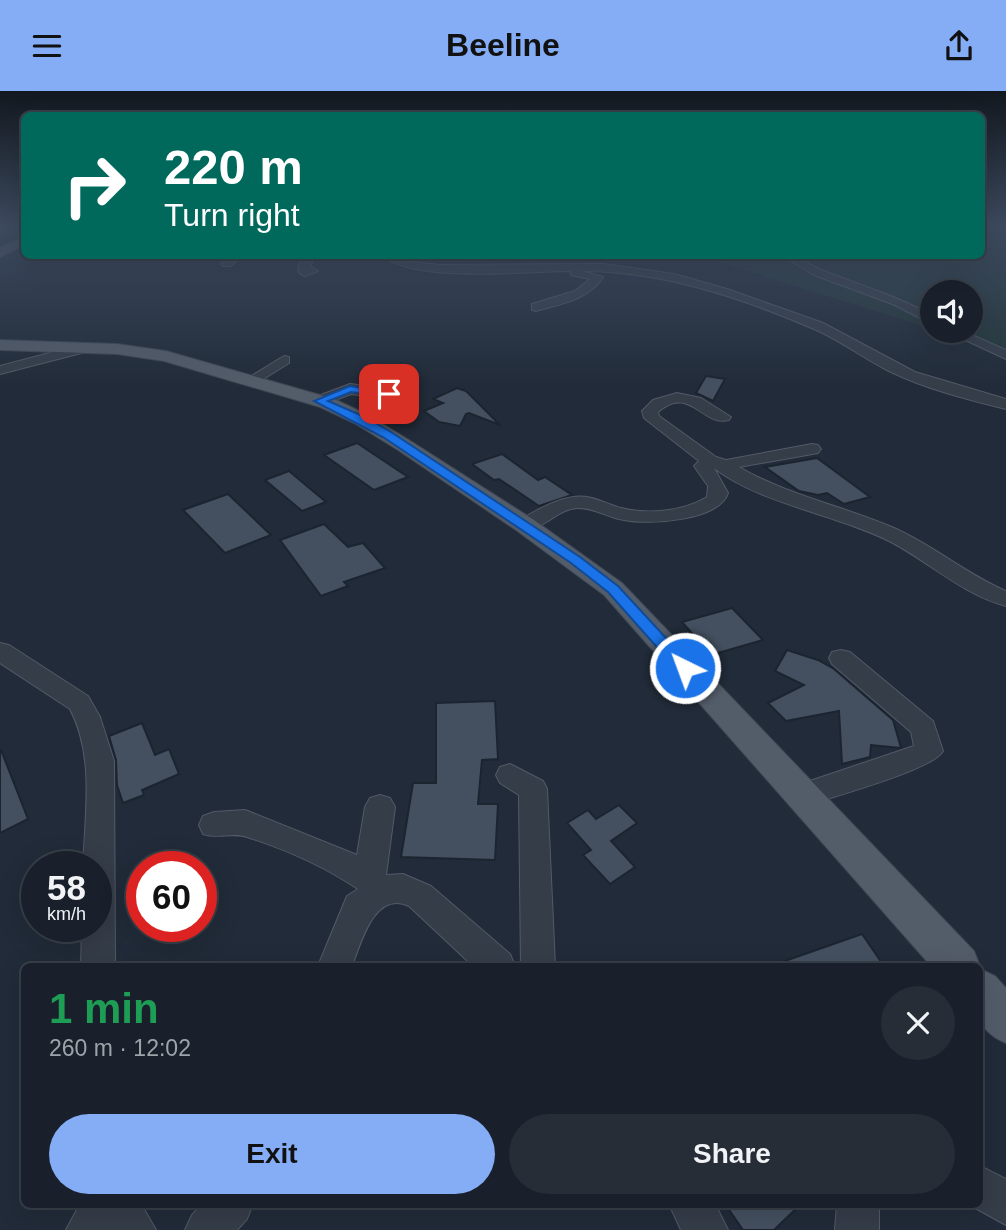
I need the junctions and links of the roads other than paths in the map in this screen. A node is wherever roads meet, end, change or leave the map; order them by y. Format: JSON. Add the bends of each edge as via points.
{"nodes":[{"id":1,"x":596,"y":280,"type":"edge"},
{"id":2,"x":685,"y":280,"type":"edge"},
{"id":3,"x":838,"y":280,"type":"edge"},
{"id":4,"x":536,"y":307,"type":"dead end"},
{"id":5,"x":920,"y":314,"type":"edge"},
{"id":6,"x":980,"y":343,"type":"edge"},
{"id":7,"x":0,"y":345,"type":"edge"},
{"id":8,"x":84,"y":348,"type":"junction"},
{"id":9,"x":1006,"y":355,"type":"edge"},
{"id":10,"x":284,"y":360,"type":"dead end"},
{"id":11,"x":0,"y":370,"type":"edge"},
{"id":12,"x":252,"y":380,"type":"junction"},
{"id":13,"x":389,"y":394,"type":"dead end"},
{"id":14,"x":319,"y":401,"type":"junction"},
{"id":15,"x":1006,"y":404,"type":"edge"},
{"id":16,"x":723,"y":417,"type":"dead end"},
{"id":17,"x":812,"y":449,"type":"dead end"},
{"id":18,"x":718,"y":464,"type":"junction"},
{"id":19,"x":525,"y":525,"type":"junction"},
{"id":20,"x":1006,"y":599,"type":"edge"},
{"id":21,"x":0,"y":651,"type":"edge"},
{"id":22,"x":841,"y":659,"type":"dead end"},
{"id":23,"x":510,"y":775,"type":"dead end"},
{"id":24,"x":802,"y":795,"type":"junction"},
{"id":25,"x":380,"y":807,"type":"dead end"},
{"id":26,"x":214,"y":825,"type":"dead end"},
{"id":27,"x":374,"y":885,"type":"junction"},
{"id":28,"x":98,"y":963,"type":"edge"},
{"id":29,"x":336,"y":963,"type":"edge"},
{"id":30,"x":495,"y":963,"type":"edge"},
{"id":31,"x":538,"y":963,"type":"edge"},
{"id":32,"x":956,"y":963,"type":"edge"},
{"id":33,"x":983,"y":994,"type":"edge"},
{"id":34,"x":1006,"y":1021,"type":"edge"},
{"id":35,"x":983,"y":1189,"type":"edge"},
{"id":36,"x":1006,"y":1204,"type":"edge"},
{"id":37,"x":103,"y":1208,"type":"edge"},
{"id":38,"x":117,"y":1208,"type":"edge"},
{"id":39,"x":228,"y":1208,"type":"edge"},
{"id":40,"x":692,"y":1208,"type":"edge"},
{"id":41,"x":858,"y":1208,"type":"edge"},
{"id":42,"x":89,"y":1230,"type":"edge"},
{"id":43,"x":134,"y":1230,"type":"edge"},
{"id":44,"x":207,"y":1230,"type":"edge"},
{"id":45,"x":706,"y":1230,"type":"edge"},
{"id":46,"x":857,"y":1230,"type":"edge"}],
"edges":[{"from":1,"to":4,"type":"street","via":[[578,294]]},
{"from":2,"to":15,"type":"street","via":[[818,326],[881,362],[933,383]]},
{"from":3,"to":5,"type":"street"},
{"from":6,"to":9,"type":"street"},
{"from":7,"to":8,"type":"main road"},
{"from":8,"to":11,"type":"street"},
{"from":8,"to":12,"type":"main road","via":[[166,356]]},
{"from":10,"to":12,"type":"street"},
{"from":12,"to":14,"type":"main road"},
{"from":13,"to":14,"type":"street","via":[[350,389]]},
{"from":14,"to":19,"type":"main road","via":[[362,419]]},
{"from":16,"to":18,"type":"street","via":[[690,397],[674,396],[650,411],[652,418]]},
{"from":17,"to":18,"type":"street"},
{"from":18,"to":19,"type":"street","via":[[702,466],[720,494],[703,507],[649,517],[580,502]]},
{"from":18,"to":20,"type":"street","via":[[762,488],[908,542],[971,583]]},
{"from":19,"to":24,"type":"main road","via":[[613,589]]},
{"from":21,"to":28,"type":"street","via":[[79,703],[94,739],[100,761]]},
{"from":22,"to":24,"type":"street","via":[[925,728],[929,751]]},
{"from":23,"to":31,"type":"street","via":[[533,789]]},
{"from":24,"to":32,"type":"main road"},
{"from":25,"to":27,"type":"street"},
{"from":26,"to":27,"type":"street","via":[[245,823],[347,865]]},
{"from":27,"to":29,"type":"street","via":[[359,907]]},
{"from":27,"to":30,"type":"street","via":[[402,888],[420,896]]},
{"from":33,"to":34,"type":"main road"},
{"from":35,"to":36,"type":"street"},
{"from":37,"to":42,"type":"street"},
{"from":38,"to":43,"type":"street"},
{"from":39,"to":44,"type":"street"},
{"from":40,"to":45,"type":"street"},
{"from":41,"to":46,"type":"street"}]}
